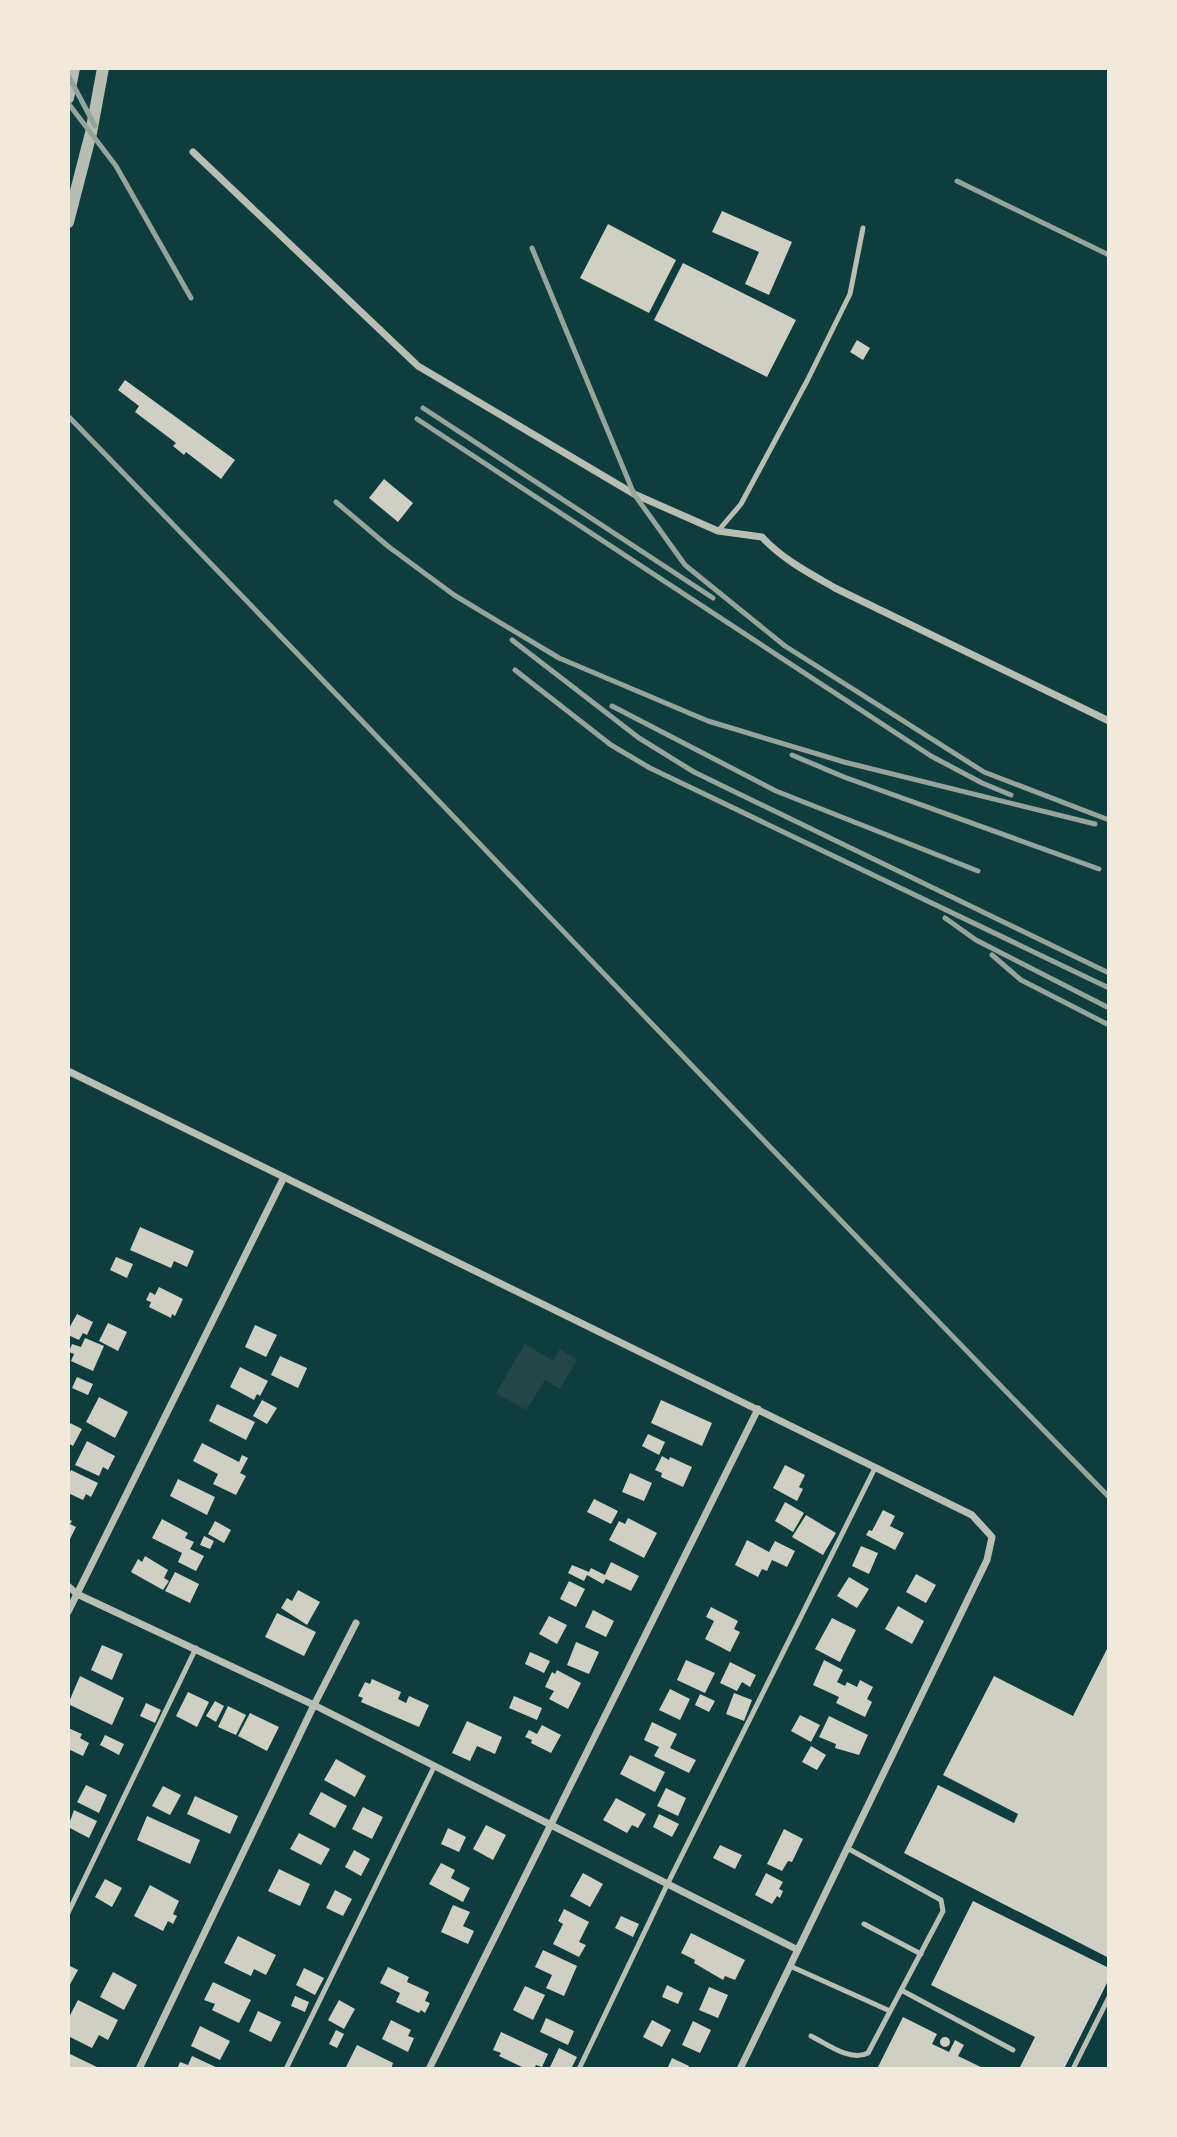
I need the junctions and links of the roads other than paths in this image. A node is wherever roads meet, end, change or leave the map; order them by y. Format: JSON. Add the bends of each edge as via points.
{"nodes":[{"id":1,"x":74,"y":68,"type":"edge"},
{"id":2,"x":103,"y":68,"type":"edge"},
{"id":3,"x":68,"y":99,"type":"edge"},
{"id":4,"x":193,"y":152,"type":"dead end"},
{"id":5,"x":68,"y":222,"type":"edge"},
{"id":6,"x":863,"y":229,"type":"dead end"},
{"id":7,"x":718,"y":531,"type":"junction"},
{"id":8,"x":1109,"y":722,"type":"edge"},
{"id":9,"x":68,"y":1071,"type":"edge"},
{"id":10,"x":284,"y":1177,"type":"junction"},
{"id":11,"x":758,"y":1409,"type":"junction"},
{"id":12,"x":875,"y":1468,"type":"junction"},
{"id":13,"x":68,"y":1586,"type":"edge"},
{"id":14,"x":77,"y":1594,"type":"junction"},
{"id":15,"x":68,"y":1612,"type":"edge"},
{"id":16,"x":356,"y":1623,"type":"dead end"},
{"id":17,"x":196,"y":1648,"type":"junction"},
{"id":18,"x":314,"y":1705,"type":"junction"},
{"id":19,"x":434,"y":1767,"type":"junction"},
{"id":20,"x":550,"y":1827,"type":"junction"},
{"id":21,"x":847,"y":1848,"type":"junction"},
{"id":22,"x":667,"y":1885,"type":"junction"},
{"id":23,"x":68,"y":1913,"type":"edge"},
{"id":24,"x":864,"y":1924,"type":"dead end"},
{"id":25,"x":798,"y":1950,"type":"junction"},
{"id":26,"x":920,"y":1954,"type":"junction"},
{"id":27,"x":790,"y":1966,"type":"junction"},
{"id":28,"x":901,"y":1990,"type":"junction"},
{"id":29,"x":1109,"y":1997,"type":"edge"},
{"id":30,"x":890,"y":2011,"type":"junction"},
{"id":31,"x":811,"y":2036,"type":"dead end"},
{"id":32,"x":1013,"y":2050,"type":"dead end"},
{"id":33,"x":139,"y":2069,"type":"edge"},
{"id":34,"x":286,"y":2069,"type":"edge"},
{"id":35,"x":429,"y":2069,"type":"edge"},
{"id":36,"x":579,"y":2069,"type":"edge"},
{"id":37,"x":740,"y":2069,"type":"edge"},
{"id":38,"x":1073,"y":2069,"type":"edge"}],
"edges":[{"from":1,"to":3,"type":"street"},
{"from":2,"to":5,"type":"street","via":[[92,133]]},
{"from":4,"to":7,"type":"street","via":[[418,366],[634,494]]},
{"from":6,"to":7,"type":"lane","via":[[850,294],[741,503]]},
{"from":7,"to":8,"type":"street","via":[[762,537],[798,567],[835,588]]},
{"from":9,"to":10,"type":"street"},
{"from":10,"to":11,"type":"street"},
{"from":10,"to":14,"type":"street"},
{"from":11,"to":12,"type":"street"},
{"from":11,"to":20,"type":"street"},
{"from":12,"to":21,"type":"street","via":[[972,1515],[992,1537],[986,1560]]},
{"from":12,"to":22,"type":"lane"},
{"from":13,"to":14,"type":"street"},
{"from":14,"to":15,"type":"street"},
{"from":14,"to":17,"type":"street"},
{"from":16,"to":18,"type":"street"},
{"from":17,"to":18,"type":"street"},
{"from":17,"to":23,"type":"lane"},
{"from":18,"to":19,"type":"street"},
{"from":18,"to":33,"type":"street"},
{"from":19,"to":20,"type":"street"},
{"from":19,"to":34,"type":"lane"},
{"from":20,"to":22,"type":"street"},
{"from":20,"to":35,"type":"street"},
{"from":21,"to":25,"type":"street"},
{"from":21,"to":26,"type":"lane","via":[[941,1900],[943,1911]]},
{"from":22,"to":25,"type":"street"},
{"from":22,"to":36,"type":"lane"},
{"from":24,"to":26,"type":"lane"},
{"from":25,"to":27,"type":"street"},
{"from":26,"to":28,"type":"lane"},
{"from":27,"to":30,"type":"lane"},
{"from":27,"to":37,"type":"street"},
{"from":28,"to":30,"type":"lane"},
{"from":28,"to":32,"type":"lane"},
{"from":29,"to":38,"type":"lane"},
{"from":30,"to":31,"type":"lane","via":[[864,2055],[858,2057]]}]}
